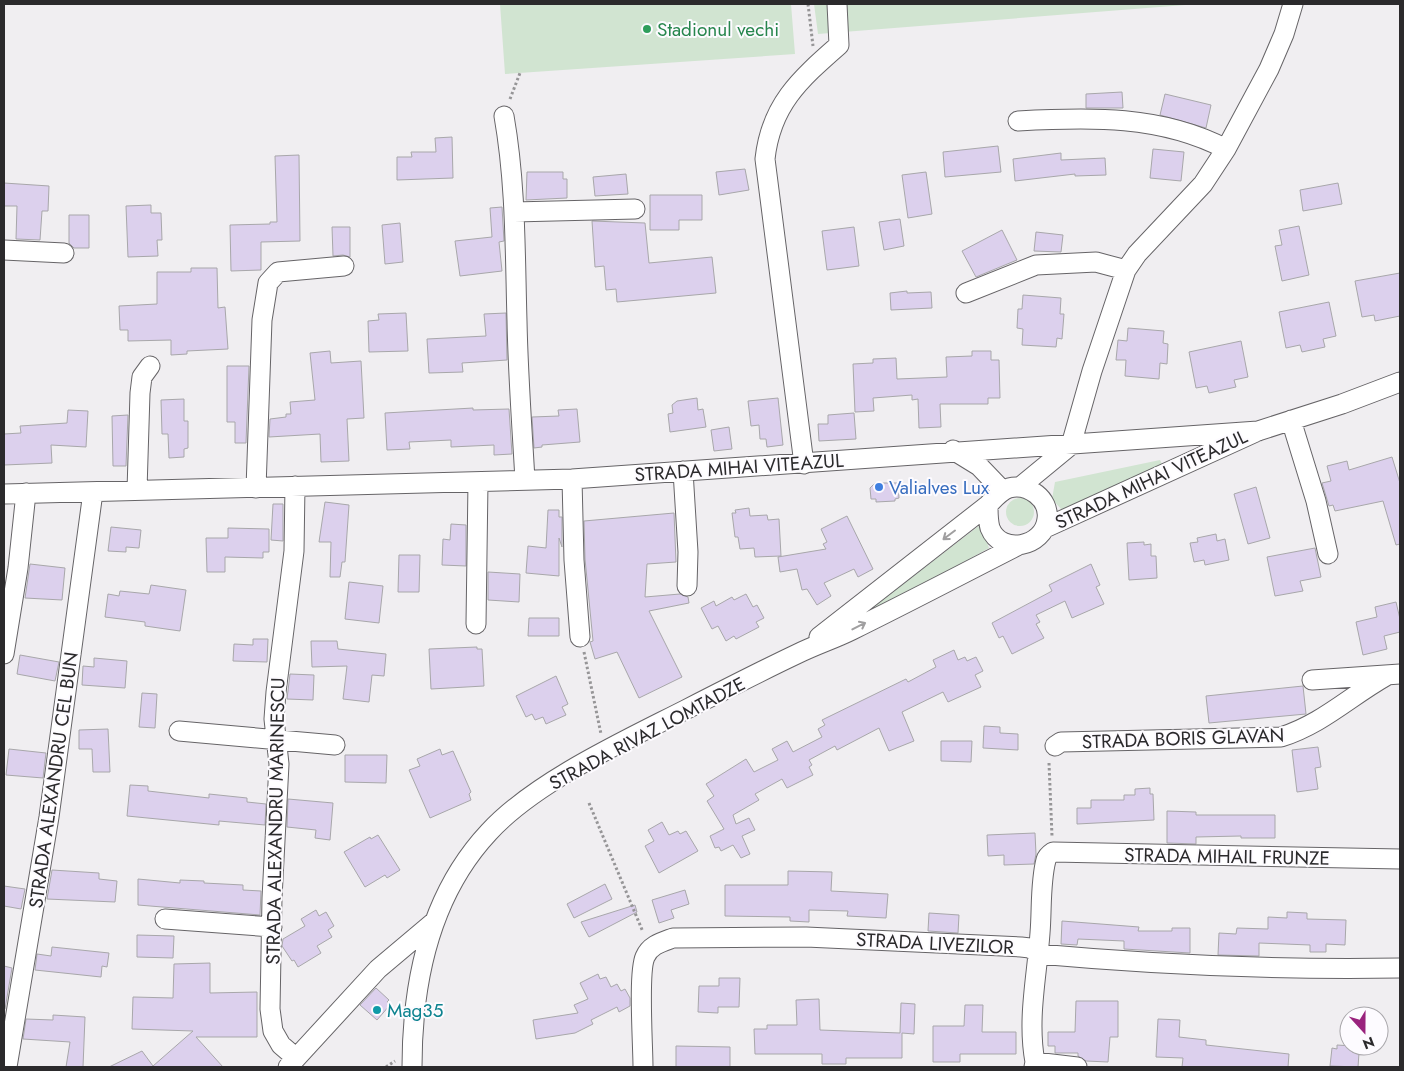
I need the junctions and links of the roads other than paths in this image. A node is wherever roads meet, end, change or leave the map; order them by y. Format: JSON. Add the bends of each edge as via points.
{"nodes":[{"id":1,"x":837,"y":4,"type":"edge"},
{"id":2,"x":1293,"y":4,"type":"edge"},
{"id":3,"x":504,"y":116,"type":"road end"},
{"id":4,"x":1018,"y":121,"type":"dead end"},
{"id":5,"x":1226,"y":149,"type":"junction"},
{"id":6,"x":634,"y":209,"type":"dead end"},
{"id":7,"x":514,"y":212,"type":"junction"},
{"id":8,"x":4,"y":250,"type":"edge"},
{"id":9,"x":64,"y":253,"type":"dead end"},
{"id":10,"x":344,"y":266,"type":"dead end"},
{"id":11,"x":1126,"y":270,"type":"junction"},
{"id":12,"x":966,"y":293,"type":"dead end"},
{"id":13,"x":150,"y":366,"type":"dead end"},
{"id":14,"x":1400,"y":382,"type":"edge"},
{"id":15,"x":1292,"y":420,"type":"junction"},
{"id":16,"x":1258,"y":431,"type":"junction"},
{"id":17,"x":1071,"y":445,"type":"junction"},
{"id":18,"x":953,"y":450,"type":"junction"},
{"id":19,"x":804,"y":464,"type":"junction"},
{"id":20,"x":683,"y":471,"type":"junction"},
{"id":21,"x":572,"y":479,"type":"junction"},
{"id":22,"x":525,"y":480,"type":"junction"},
{"id":23,"x":478,"y":482,"type":"junction"},
{"id":24,"x":295,"y":486,"type":"junction"},
{"id":25,"x":256,"y":488,"type":"junction"},
{"id":26,"x":1011,"y":489,"type":"junction"},
{"id":27,"x":137,"y":490,"type":"junction"},
{"id":28,"x":93,"y":492,"type":"junction"},
{"id":29,"x":26,"y":493,"type":"junction"},
{"id":30,"x":4,"y":494,"type":"edge"},
{"id":31,"x":988,"y":505,"type":"junction"},
{"id":32,"x":1045,"y":528,"type":"junction"},
{"id":33,"x":1016,"y":546,"type":"junction"},
{"id":34,"x":1328,"y":554,"type":"dead end"},
{"id":35,"x":687,"y":586,"type":"dead end"},
{"id":36,"x":476,"y":624,"type":"dead end"},
{"id":37,"x":580,"y":637,"type":"road end"},
{"id":38,"x":798,"y":653,"type":"junction"},
{"id":39,"x":4,"y":654,"type":"edge"},
{"id":40,"x":1393,"y":675,"type":"edge"},
{"id":41,"x":1312,"y":680,"type":"dead end"},
{"id":42,"x":179,"y":731,"type":"dead end"},
{"id":43,"x":277,"y":740,"type":"junction"},
{"id":44,"x":335,"y":745,"type":"dead end"},
{"id":45,"x":1055,"y":746,"type":"road end"},
{"id":46,"x":1400,"y":859,"type":"edge"},
{"id":47,"x":165,"y":919,"type":"dead end"},
{"id":48,"x":435,"y":920,"type":"junction"},
{"id":49,"x":272,"y":927,"type":"junction"},
{"id":50,"x":1038,"y":954,"type":"junction"},
{"id":51,"x":1400,"y":968,"type":"edge"},
{"id":52,"x":291,"y":1062,"type":"edge"},
{"id":53,"x":1035,"y":1065,"type":"edge"},
{"id":54,"x":7,"y":1067,"type":"edge"},
{"id":55,"x":412,"y":1067,"type":"edge"},
{"id":56,"x":643,"y":1067,"type":"edge"},
{"id":57,"x":1077,"y":1067,"type":"edge"}],
"edges":[{"from":1,"to":19,"type":"street","via":[[839,45],[792,90],[777,113],[768,136],[765,159]]},
{"from":2,"to":5,"type":"street","via":[[1269,68]]},
{"from":3,"to":7,"type":"street"},
{"from":4,"to":5,"type":"street","via":[[1107,118],[1134,121],[1170,127]]},
{"from":5,"to":11,"type":"street","via":[[1204,184],[1137,254]]},
{"from":6,"to":7,"type":"street"},
{"from":7,"to":22,"type":"street"},
{"from":8,"to":9,"type":"street"},
{"from":10,"to":25,"type":"street","via":[[278,272],[268,283],[262,320]]},
{"from":11,"to":12,"type":"street","via":[[1096,262],[1036,265]]},
{"from":11,"to":17,"type":"street"},
{"from":13,"to":27,"type":"street","via":[[142,377],[140,392]]},
{"from":14,"to":15,"type":"street","name":"STRADA MIHAI VITEAZUL"},
{"from":15,"to":16,"type":"street","name":"STRADA MIHAI VITEAZUL"},
{"from":15,"to":34,"type":"street"},
{"from":16,"to":17,"type":"street","name":"STRADA MIHAI VITEAZUL"},
{"from":16,"to":32,"type":"street","name":"STRADA MIHAI VITEAZUL"},
{"from":17,"to":18,"type":"street","name":"STRADA MIHAI VITEAZUL"},
{"from":17,"to":26,"type":"street"},
{"from":18,"to":19,"type":"street","name":"STRADA MIHAI VITEAZUL"},
{"from":18,"to":26,"type":"street"},
{"from":19,"to":20,"type":"street","name":"STRADA MIHAI VITEAZUL"},
{"from":20,"to":21,"type":"street","name":"STRADA MIHAI VITEAZUL"},
{"from":20,"to":35,"type":"street"},
{"from":21,"to":22,"type":"street","name":"STRADA MIHAI VITEAZUL"},
{"from":21,"to":37,"type":"street"},
{"from":22,"to":23,"type":"street","name":"STRADA MIHAI VITEAZUL"},
{"from":23,"to":24,"type":"street","name":"STRADA MIHAI VITEAZUL"},
{"from":23,"to":36,"type":"street"},
{"from":24,"to":25,"type":"street","name":"STRADA MIHAI VITEAZUL"},
{"from":24,"to":43,"type":"street","name":"STRADA ALEXANDRU MARINESCU","via":[[294,551],[274,719]]},
{"from":25,"to":27,"type":"street","name":"STRADA MIHAI VITEAZUL"},
{"from":26,"to":31,"type":"street"},
{"from":26,"to":32,"type":"street","via":[[1029,489],[1041,498],[1048,518]]},
{"from":27,"to":28,"type":"street","name":"STRADA MIHAI VITEAZUL"},
{"from":28,"to":29,"type":"street","name":"STRADA MIHAI VITEAZUL"},
{"from":28,"to":54,"type":"street","name":"STRADA ALEXANDRU CEL BUN","via":[[49,817]]},
{"from":29,"to":30,"type":"street","name":"STRADA MIHAI VITEAZUL"},
{"from":29,"to":39,"type":"street"},
{"from":31,"to":33,"type":"street","via":[[993,534],[1004,543]]},
{"from":31,"to":38,"type":"street","name":"STRADA RIVAZ LOMTADZE","one_way":true},
{"from":32,"to":33,"type":"street","via":[[1031,543]]},
{"from":38,"to":33,"type":"street","name":"STRADA RIVAZ LOMTADZE","one_way":true,"via":[[849,631]]},
{"from":38,"to":48,"type":"street","name":"STRADA RIVAZ LOMTADZE","via":[[605,752],[521,804],[489,831],[450,888]]},
{"from":40,"to":41,"type":"street","name":"STRADA BORIS GLAVAN"},
{"from":40,"to":45,"type":"street","name":"STRADA BORIS GLAVAN","via":[[1365,688],[1314,724],[1281,737],[1060,742]]},
{"from":42,"to":43,"type":"street"},
{"from":43,"to":44,"type":"street"},
{"from":43,"to":49,"type":"street","name":"STRADA ALEXANDRU MARINESCU","via":[[279,764]]},
{"from":46,"to":50,"type":"street","name":"STRADA MIHAIL FRUNZE","via":[[1054,852],[1047,858],[1045,870]]},
{"from":47,"to":49,"type":"street"},
{"from":48,"to":52,"type":"street","via":[[378,969]]},
{"from":48,"to":55,"type":"street","name":"STRADA RIVAZ LOMTADZE","via":[[419,974]]},
{"from":49,"to":52,"type":"street","name":"STRADA ALEXANDRU MARINESCU","via":[[270,1008],[273,1031]]},
{"from":50,"to":51,"type":"street","name":"STRADA LIVEZILOR","via":[[1166,965],[1331,970]]},
{"from":50,"to":53,"type":"street","via":[[1032,1029]]},
{"from":50,"to":56,"type":"street","name":"STRADA LIVEZILOR","via":[[1030,948],[1021,947],[806,937],[674,938],[655,944],[645,957]]},
{"from":53,"to":57,"type":"street"}]}
